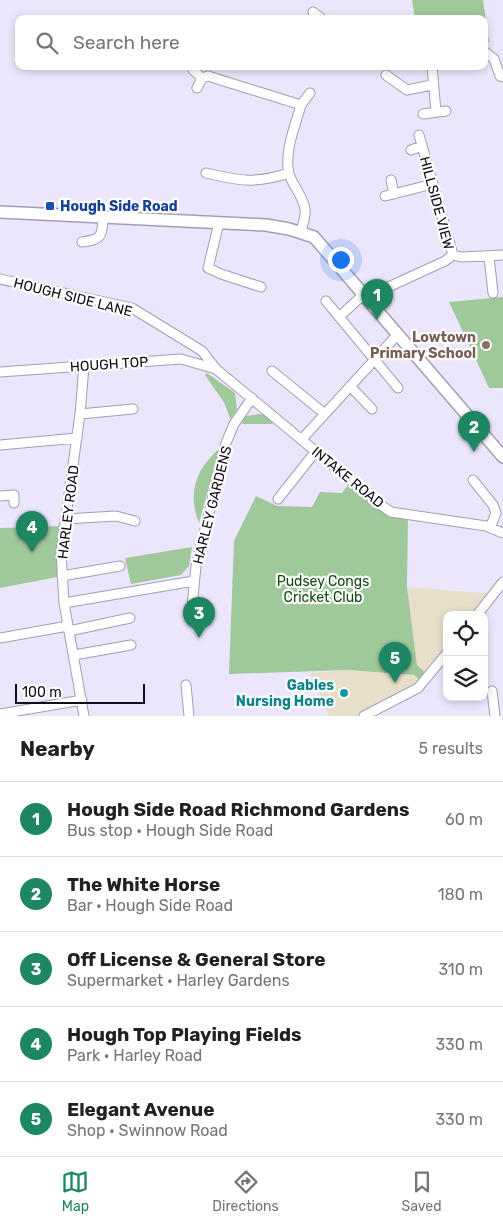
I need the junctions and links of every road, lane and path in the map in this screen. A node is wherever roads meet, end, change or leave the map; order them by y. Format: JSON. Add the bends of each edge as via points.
{"nodes":[{"id":1,"x":313,"y":12,"type":"dead end"},
{"id":2,"x":317,"y":15,"type":"edge"},
{"id":3,"x":488,"y":54,"type":"edge"},
{"id":4,"x":193,"y":70,"type":"dead end"},
{"id":5,"x":432,"y":70,"type":"edge"},
{"id":6,"x":386,"y":75,"type":"dead end"},
{"id":7,"x":503,"y":77,"type":"edge"},
{"id":8,"x":202,"y":78,"type":"junction"},
{"id":9,"x":432,"y":85,"type":"junction"},
{"id":10,"x":196,"y":88,"type":"dead end"},
{"id":11,"x":310,"y":93,"type":"dead end"},
{"id":12,"x":301,"y":106,"type":"junction"},
{"id":13,"x":424,"y":114,"type":"dead end"},
{"id":14,"x":419,"y":135,"type":"dead end"},
{"id":15,"x":422,"y":146,"type":"junction"},
{"id":16,"x":411,"y":150,"type":"dead end"},
{"id":17,"x":289,"y":172,"type":"junction"},
{"id":18,"x":206,"y":173,"type":"dead end"},
{"id":19,"x":390,"y":180,"type":"dead end"},
{"id":20,"x":433,"y":184,"type":"junction"},
{"id":21,"x":394,"y":194,"type":"junction"},
{"id":22,"x":385,"y":196,"type":"dead end"},
{"id":23,"x":0,"y":212,"type":"edge"},
{"id":24,"x":103,"y":217,"type":"junction"},
{"id":25,"x":219,"y":223,"type":"junction"},
{"id":26,"x":301,"y":231,"type":"junction"},
{"id":27,"x":82,"y":242,"type":"dead end"},
{"id":28,"x":453,"y":255,"type":"junction"},
{"id":29,"x":503,"y":256,"type":"edge"},
{"id":30,"x":489,"y":257,"type":"junction"},
{"id":31,"x":0,"y":279,"type":"edge"},
{"id":32,"x":261,"y":287,"type":"dead end"},
{"id":33,"x":493,"y":293,"type":"dead end"},
{"id":34,"x":367,"y":298,"type":"junction"},
{"id":35,"x":326,"y":301,"type":"dead end"},
{"id":36,"x":339,"y":317,"type":"junction"},
{"id":37,"x":398,"y":334,"type":"junction"},
{"id":38,"x":374,"y":360,"type":"junction"},
{"id":39,"x":84,"y":366,"type":"junction"},
{"id":40,"x":216,"y":369,"type":"junction"},
{"id":41,"x":272,"y":371,"type":"dead end"},
{"id":42,"x":0,"y":372,"type":"edge"},
{"id":43,"x":350,"y":386,"type":"junction"},
{"id":44,"x":398,"y":388,"type":"dead end"},
{"id":45,"x":252,"y":398,"type":"junction"},
{"id":46,"x":372,"y":409,"type":"dead end"},
{"id":47,"x":133,"y":410,"type":"dead end"},
{"id":48,"x":80,"y":414,"type":"junction"},
{"id":49,"x":325,"y":414,"type":"junction"},
{"id":50,"x":76,"y":438,"type":"junction"},
{"id":51,"x":302,"y":439,"type":"junction"},
{"id":52,"x":0,"y":445,"type":"edge"},
{"id":53,"x":316,"y":451,"type":"junction"},
{"id":54,"x":503,"y":457,"type":"edge"},
{"id":55,"x":473,"y":480,"type":"dead end"},
{"id":56,"x":0,"y":496,"type":"edge"},
{"id":57,"x":278,"y":499,"type":"dead end"},
{"id":58,"x":14,"y":503,"type":"dead end"},
{"id":59,"x":65,"y":519,"type":"junction"},
{"id":60,"x":135,"y":522,"type":"dead end"},
{"id":61,"x":490,"y":528,"type":"junction"},
{"id":62,"x":503,"y":533,"type":"edge"},
{"id":63,"x":120,"y":566,"type":"dead end"},
{"id":64,"x":62,"y":576,"type":"junction"},
{"id":65,"x":194,"y":581,"type":"junction"},
{"id":66,"x":503,"y":582,"type":"edge"},
{"id":67,"x":64,"y":603,"type":"junction"},
{"id":68,"x":480,"y":611,"type":"edge"},
{"id":69,"x":191,"y":617,"type":"dead end"},
{"id":70,"x":130,"y":618,"type":"dead end"},
{"id":71,"x":68,"y":629,"type":"junction"},
{"id":72,"x":0,"y":638,"type":"edge"},
{"id":73,"x":130,"y":645,"type":"dead end"},
{"id":74,"x":74,"y":655,"type":"junction"},
{"id":75,"x":445,"y":656,"type":"edge"},
{"id":76,"x":186,"y":685,"type":"dead end"},
{"id":77,"x":492,"y":690,"type":"dead end"},
{"id":78,"x":82,"y":700,"type":"junction"},
{"id":79,"x":0,"y":714,"type":"edge"},
{"id":80,"x":84,"y":716,"type":"edge"},
{"id":81,"x":189,"y":716,"type":"edge"},
{"id":82,"x":365,"y":716,"type":"edge"},
{"id":83,"x":495,"y":716,"type":"edge"}],
"edges":[{"from":1,"to":2,"type":"street"},
{"from":3,"to":7,"type":"street"},
{"from":4,"to":8,"type":"street"},
{"from":5,"to":9,"type":"street"},
{"from":6,"to":9,"type":"street","via":[[407,90]]},
{"from":8,"to":10,"type":"street"},
{"from":8,"to":12,"type":"street","via":[[208,76],[255,89]]},
{"from":9,"to":13,"type":"street","via":[[441,112]]},
{"from":11,"to":12,"type":"street"},
{"from":12,"to":17,"type":"street","via":[[289,150]]},
{"from":14,"to":15,"type":"street","name":"HILLSIDE VIEW"},
{"from":15,"to":16,"type":"street","name":"HILLSIDE VIEW"},
{"from":15,"to":20,"type":"street","name":"HILLSIDE VIEW"},
{"from":17,"to":18,"type":"street","via":[[268,180],[249,181]]},
{"from":17,"to":26,"type":"street","via":[[305,208]]},
{"from":19,"to":21,"type":"street"},
{"from":20,"to":21,"type":"street"},
{"from":20,"to":28,"type":"street","name":"HILLSIDE VIEW"},
{"from":21,"to":22,"type":"street"},
{"from":23,"to":24,"type":"main road"},
{"from":24,"to":25,"type":"main road"},
{"from":24,"to":27,"type":"street","via":[[101,234],[94,240]]},
{"from":25,"to":26,"type":"main road","via":[[266,225]]},
{"from":25,"to":32,"type":"street","via":[[208,268]]},
{"from":26,"to":34,"type":"main road","via":[[314,237]]},
{"from":28,"to":30,"type":"street"},
{"from":28,"to":34,"type":"street","name":"HILLSIDE VIEW"},
{"from":29,"to":30,"type":"street"},
{"from":30,"to":33,"type":"street"},
{"from":31,"to":40,"type":"street","name":"HOUGH SIDE LANE","via":[[132,308],[202,351]]},
{"from":34,"to":36,"type":"street","name":"HILLSIDE VIEW"},
{"from":34,"to":37,"type":"main road"},
{"from":35,"to":36,"type":"street"},
{"from":36,"to":38,"type":"street"},
{"from":37,"to":38,"type":"street"},
{"from":37,"to":54,"type":"main road"},
{"from":38,"to":43,"type":"street"},
{"from":38,"to":44,"type":"street"},
{"from":39,"to":40,"type":"street","name":"HOUGH TOP","via":[[181,358]]},
{"from":39,"to":42,"type":"street","name":"HOUGH TOP"},
{"from":39,"to":48,"type":"street","name":"HARLEY ROAD"},
{"from":40,"to":45,"type":"street","name":"INTAKE ROAD"},
{"from":41,"to":49,"type":"street"},
{"from":43,"to":46,"type":"street"},
{"from":43,"to":49,"type":"street"},
{"from":45,"to":51,"type":"street","name":"INTAKE ROAD"},
{"from":45,"to":65,"type":"street","name":"HARLEY GARDENS","via":[[234,424],[226,443]]},
{"from":47,"to":48,"type":"street"},
{"from":48,"to":50,"type":"street","name":"HARLEY ROAD"},
{"from":49,"to":51,"type":"street"},
{"from":50,"to":52,"type":"street"},
{"from":50,"to":59,"type":"street","name":"HARLEY ROAD"},
{"from":51,"to":53,"type":"street","name":"INTAKE ROAD"},
{"from":53,"to":57,"type":"street"},
{"from":53,"to":61,"type":"street","name":"INTAKE ROAD","via":[[391,512]]},
{"from":55,"to":61,"type":"street","via":[[496,513]]},
{"from":56,"to":58,"type":"street","via":[[14,495]]},
{"from":59,"to":60,"type":"street","via":[[116,516]]},
{"from":59,"to":64,"type":"street","name":"HARLEY ROAD"},
{"from":61,"to":62,"type":"street","name":"INTAKE ROAD"},
{"from":63,"to":64,"type":"street"},
{"from":64,"to":67,"type":"street","name":"HARLEY ROAD"},
{"from":65,"to":67,"type":"street"},
{"from":65,"to":69,"type":"street","name":"HARLEY GARDENS"},
{"from":66,"to":68,"type":"street"},
{"from":67,"to":71,"type":"street","name":"HARLEY ROAD"},
{"from":70,"to":71,"type":"street"},
{"from":71,"to":72,"type":"street"},
{"from":71,"to":74,"type":"street","name":"HARLEY ROAD"},
{"from":73,"to":74,"type":"street"},
{"from":74,"to":78,"type":"street","name":"HARLEY ROAD"},
{"from":75,"to":82,"type":"street","via":[[418,688]]},
{"from":76,"to":81,"type":"street"},
{"from":77,"to":83,"type":"street"},
{"from":78,"to":79,"type":"street"},
{"from":78,"to":80,"type":"street","name":"HARLEY ROAD"}]}
